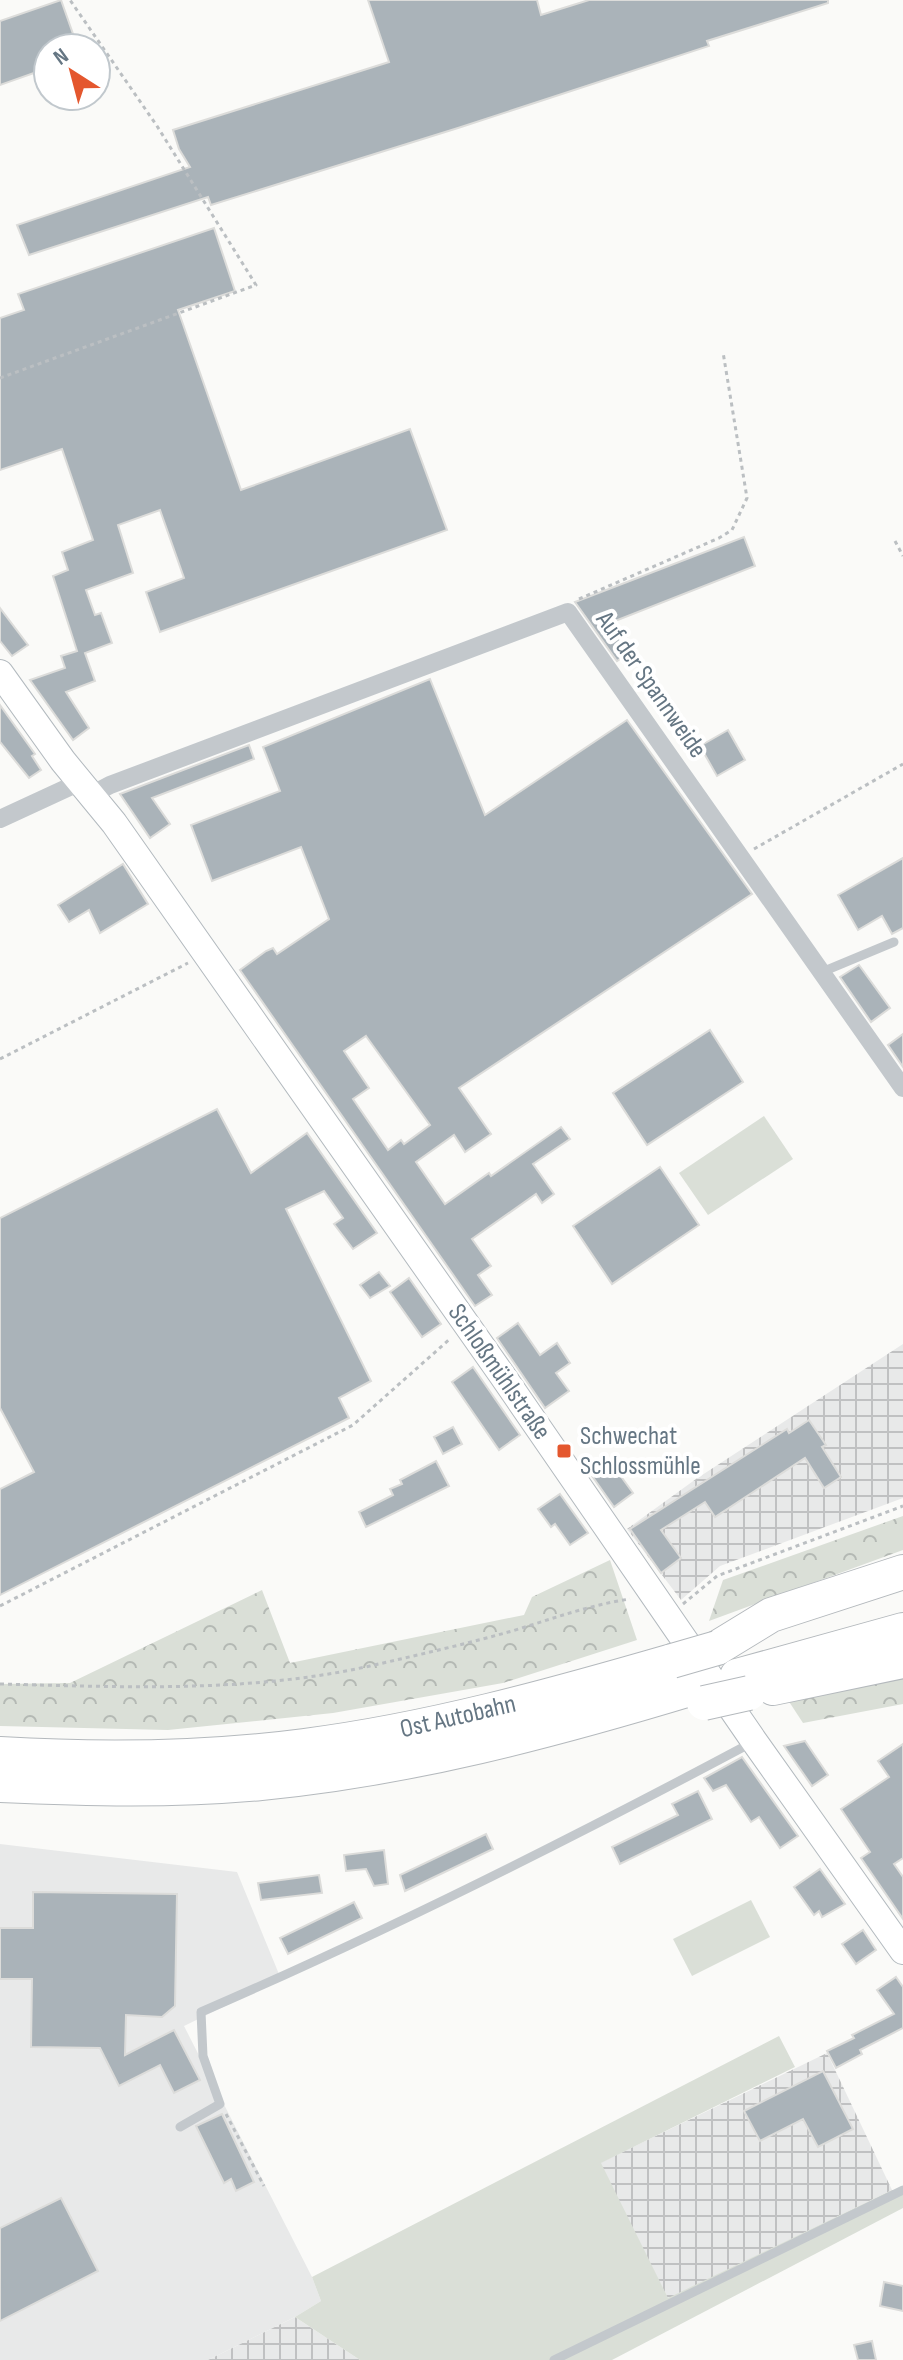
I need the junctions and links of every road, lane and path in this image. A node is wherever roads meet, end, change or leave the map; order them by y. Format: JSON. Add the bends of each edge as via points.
{"nodes":[{"id":1,"x":70,"y":0,"type":"edge"},
{"id":2,"x":723,"y":352,"type":"dead end"},
{"id":3,"x":0,"y":378,"type":"edge"},
{"id":4,"x":895,"y":541,"type":"dead end"},
{"id":5,"x":903,"y":556,"type":"edge"},
{"id":6,"x":568,"y":612,"type":"junction"},
{"id":7,"x":0,"y":673,"type":"edge"},
{"id":8,"x":903,"y":764,"type":"edge"},
{"id":9,"x":86,"y":788,"type":"junction"},
{"id":10,"x":0,"y":819,"type":"edge"},
{"id":11,"x":740,"y":857,"type":"junction"},
{"id":12,"x":894,"y":942,"type":"dead end"},
{"id":13,"x":206,"y":954,"type":"junction"},
{"id":14,"x":822,"y":972,"type":"junction"},
{"id":15,"x":0,"y":1059,"type":"edge"},
{"id":16,"x":903,"y":1088,"type":"edge"},
{"id":17,"x":466,"y":1325,"type":"junction"},
{"id":18,"x":903,"y":1506,"type":"edge"},
{"id":19,"x":903,"y":1572,"type":"edge"},
{"id":20,"x":653,"y":1593,"type":"junction"},
{"id":21,"x":903,"y":1595,"type":"edge"},
{"id":22,"x":0,"y":1606,"type":"edge"},
{"id":23,"x":669,"y":1617,"type":"junction"},
{"id":24,"x":903,"y":1630,"type":"edge"},
{"id":25,"x":717,"y":1648,"type":"junction"},
{"id":26,"x":903,"y":1661,"type":"edge"},
{"id":27,"x":0,"y":1684,"type":"edge"},
{"id":28,"x":743,"y":1685,"type":"junction"},
{"id":29,"x":754,"y":1741,"type":"junction"},
{"id":30,"x":0,"y":1754,"type":"edge"},
{"id":31,"x":0,"y":1785,"type":"edge"},
{"id":32,"x":903,"y":1951,"type":"edge"},
{"id":33,"x":220,"y":2104,"type":"junction"},
{"id":34,"x":180,"y":2127,"type":"dead end"},
{"id":35,"x":264,"y":2186,"type":"dead end"},
{"id":36,"x":903,"y":2190,"type":"edge"},
{"id":37,"x":554,"y":2360,"type":"edge"}],
"edges":[{"from":1,"to":3,"type":"path","via":[[256,285]]},
{"from":2,"to":6,"type":"path","via":[[747,498],[732,530],[566,604]]},
{"from":4,"to":5,"type":"path"},
{"from":6,"to":9,"type":"street","name":"Auf der Spannweide","via":[[110,785]]},
{"from":6,"to":11,"type":"street","name":"Auf der Spannweide"},
{"from":7,"to":9,"type":"street","name":"Schloßmühlstraße"},
{"from":8,"to":11,"type":"path"},
{"from":9,"to":10,"type":"street","name":"Auf der Spannweide"},
{"from":9,"to":13,"type":"street","name":"Schloßmühlstraße"},
{"from":11,"to":14,"type":"street","name":"Auf der Spannweide"},
{"from":12,"to":14,"type":"lane"},
{"from":13,"to":15,"type":"path"},
{"from":13,"to":17,"type":"street","name":"Schloßmühlstraße"},
{"from":14,"to":16,"type":"street","name":"Auf der Spannweide"},
{"from":17,"to":20,"type":"street","name":"Schloßmühlstraße"},
{"from":17,"to":22,"type":"path","via":[[353,1425]]},
{"from":18,"to":23,"type":"path","via":[[717,1576]]},
{"from":19,"to":25,"type":"highway","via":[[771,1615]]},
{"from":20,"to":23,"type":"street","name":"Schloßmühlstraße"},
{"from":20,"to":27,"type":"path","via":[[368,1666],[269,1682],[135,1688]]},
{"from":21,"to":25,"type":"highway","name":"Ost Autobahn"},
{"from":23,"to":29,"type":"street","name":"Schloßmühlstraße"},
{"from":24,"to":28,"type":"highway","name":"Ost Autobahn"},
{"from":25,"to":30,"type":"highway","name":"Ost Autobahn","bridge":true,"via":[[427,1725],[304,1746],[143,1758]]},
{"from":26,"to":28,"type":"highway"},
{"from":28,"to":31,"type":"highway","name":"Ost Autobahn","via":[[473,1748],[318,1776],[162,1789]]},
{"from":29,"to":32,"type":"street","name":"Schloßmühlstraße"},
{"from":29,"to":33,"type":"lane","via":[[382,1929],[201,2012],[203,2056]]},
{"from":33,"to":34,"type":"lane"},
{"from":33,"to":35,"type":"path"},
{"from":36,"to":37,"type":"lane"}]}
